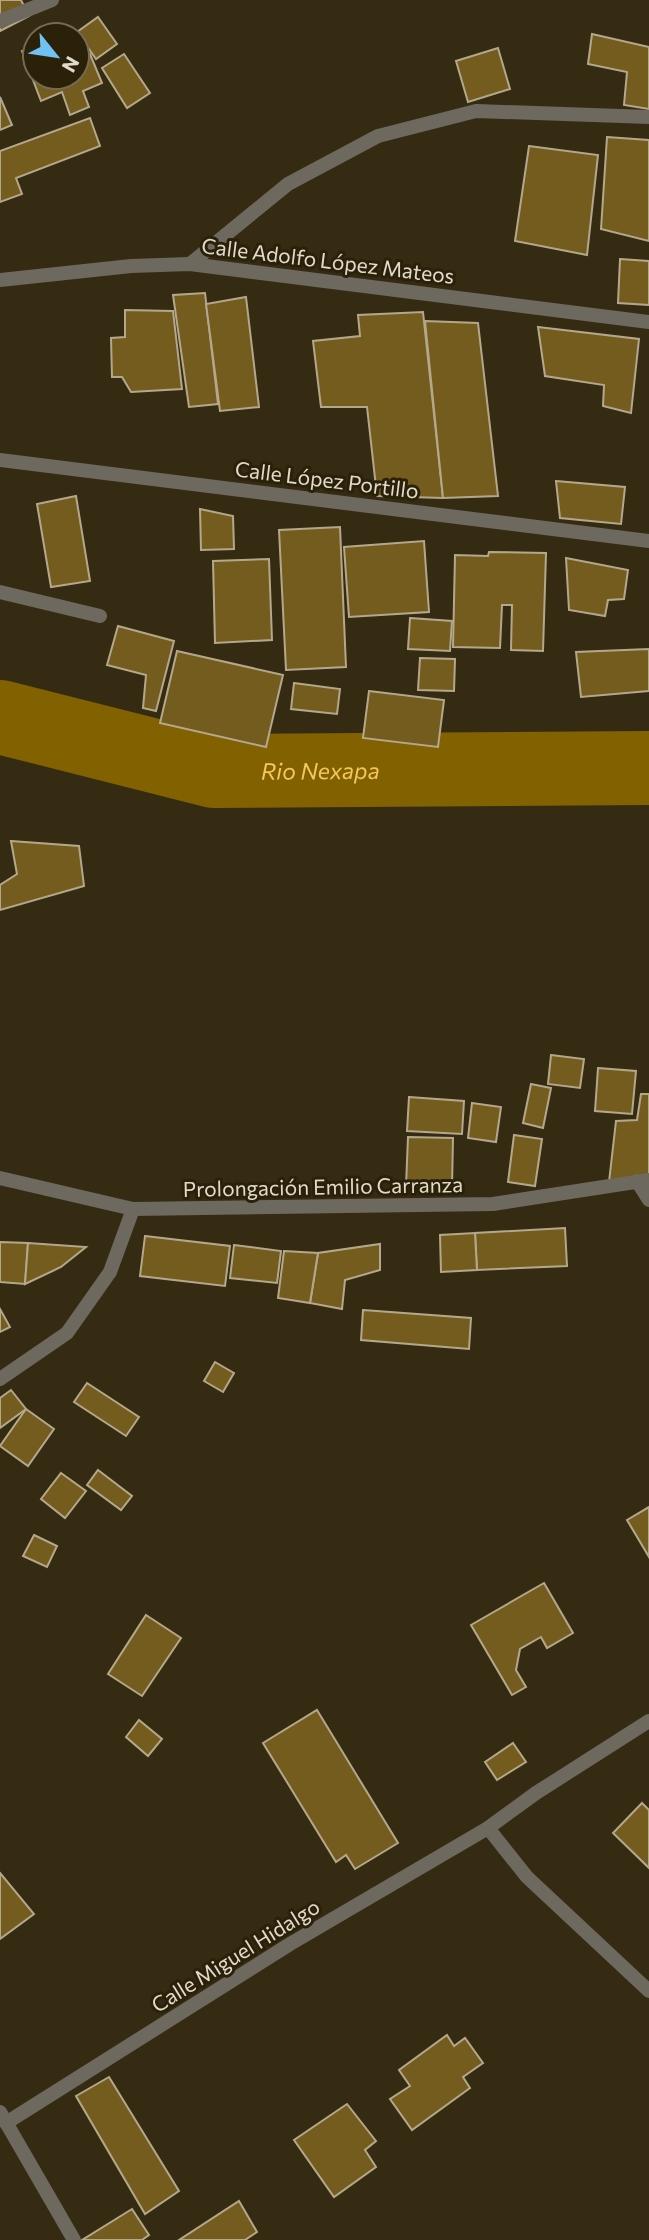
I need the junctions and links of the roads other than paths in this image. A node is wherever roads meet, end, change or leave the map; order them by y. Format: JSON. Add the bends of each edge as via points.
{"nodes":[{"id":1,"x":52,"y":0,"type":"edge"},
{"id":2,"x":0,"y":21,"type":"edge"},
{"id":3,"x":649,"y":117,"type":"edge"},
{"id":4,"x":190,"y":264,"type":"junction"},
{"id":5,"x":0,"y":280,"type":"edge"},
{"id":6,"x":649,"y":322,"type":"edge"},
{"id":7,"x":0,"y":460,"type":"edge"},
{"id":8,"x":649,"y":541,"type":"edge"},
{"id":9,"x":0,"y":592,"type":"edge"},
{"id":10,"x":100,"y":616,"type":"dead end"},
{"id":11,"x":0,"y":1178,"type":"edge"},
{"id":12,"x":643,"y":1180,"type":"edge"},
{"id":13,"x":649,"y":1200,"type":"edge"},
{"id":14,"x":133,"y":1209,"type":"junction"},
{"id":15,"x":0,"y":1379,"type":"edge"},
{"id":16,"x":649,"y":1721,"type":"edge"},
{"id":17,"x":488,"y":1828,"type":"junction"},
{"id":18,"x":649,"y":1991,"type":"edge"},
{"id":19,"x":3,"y":2117,"type":"edge"},
{"id":20,"x":74,"y":2240,"type":"edge"}],
"edges":[{"from":1,"to":2,"type":"street"},
{"from":3,"to":4,"type":"street","via":[[476,111],[378,136],[289,184]]},
{"from":4,"to":5,"type":"street","name":"Calle Adolfo López Mateos"},
{"from":4,"to":6,"type":"street","name":"Calle Adolfo López Mateos"},
{"from":7,"to":8,"type":"street","name":"Calle López Portillo"},
{"from":9,"to":10,"type":"street"},
{"from":11,"to":14,"type":"street","name":"Prolongación Emilio Carranza"},
{"from":12,"to":13,"type":"street"},
{"from":12,"to":14,"type":"street","name":"Prolongación Emilio Carranza","via":[[493,1204]]},
{"from":14,"to":15,"type":"street","via":[[110,1272],[67,1333]]},
{"from":16,"to":17,"type":"street","name":"Calle Miguel Hidalgo"},
{"from":17,"to":18,"type":"street","via":[[527,1877]]},
{"from":17,"to":19,"type":"street","name":"Calle Miguel Hidalgo"},
{"from":19,"to":20,"type":"street"}]}
